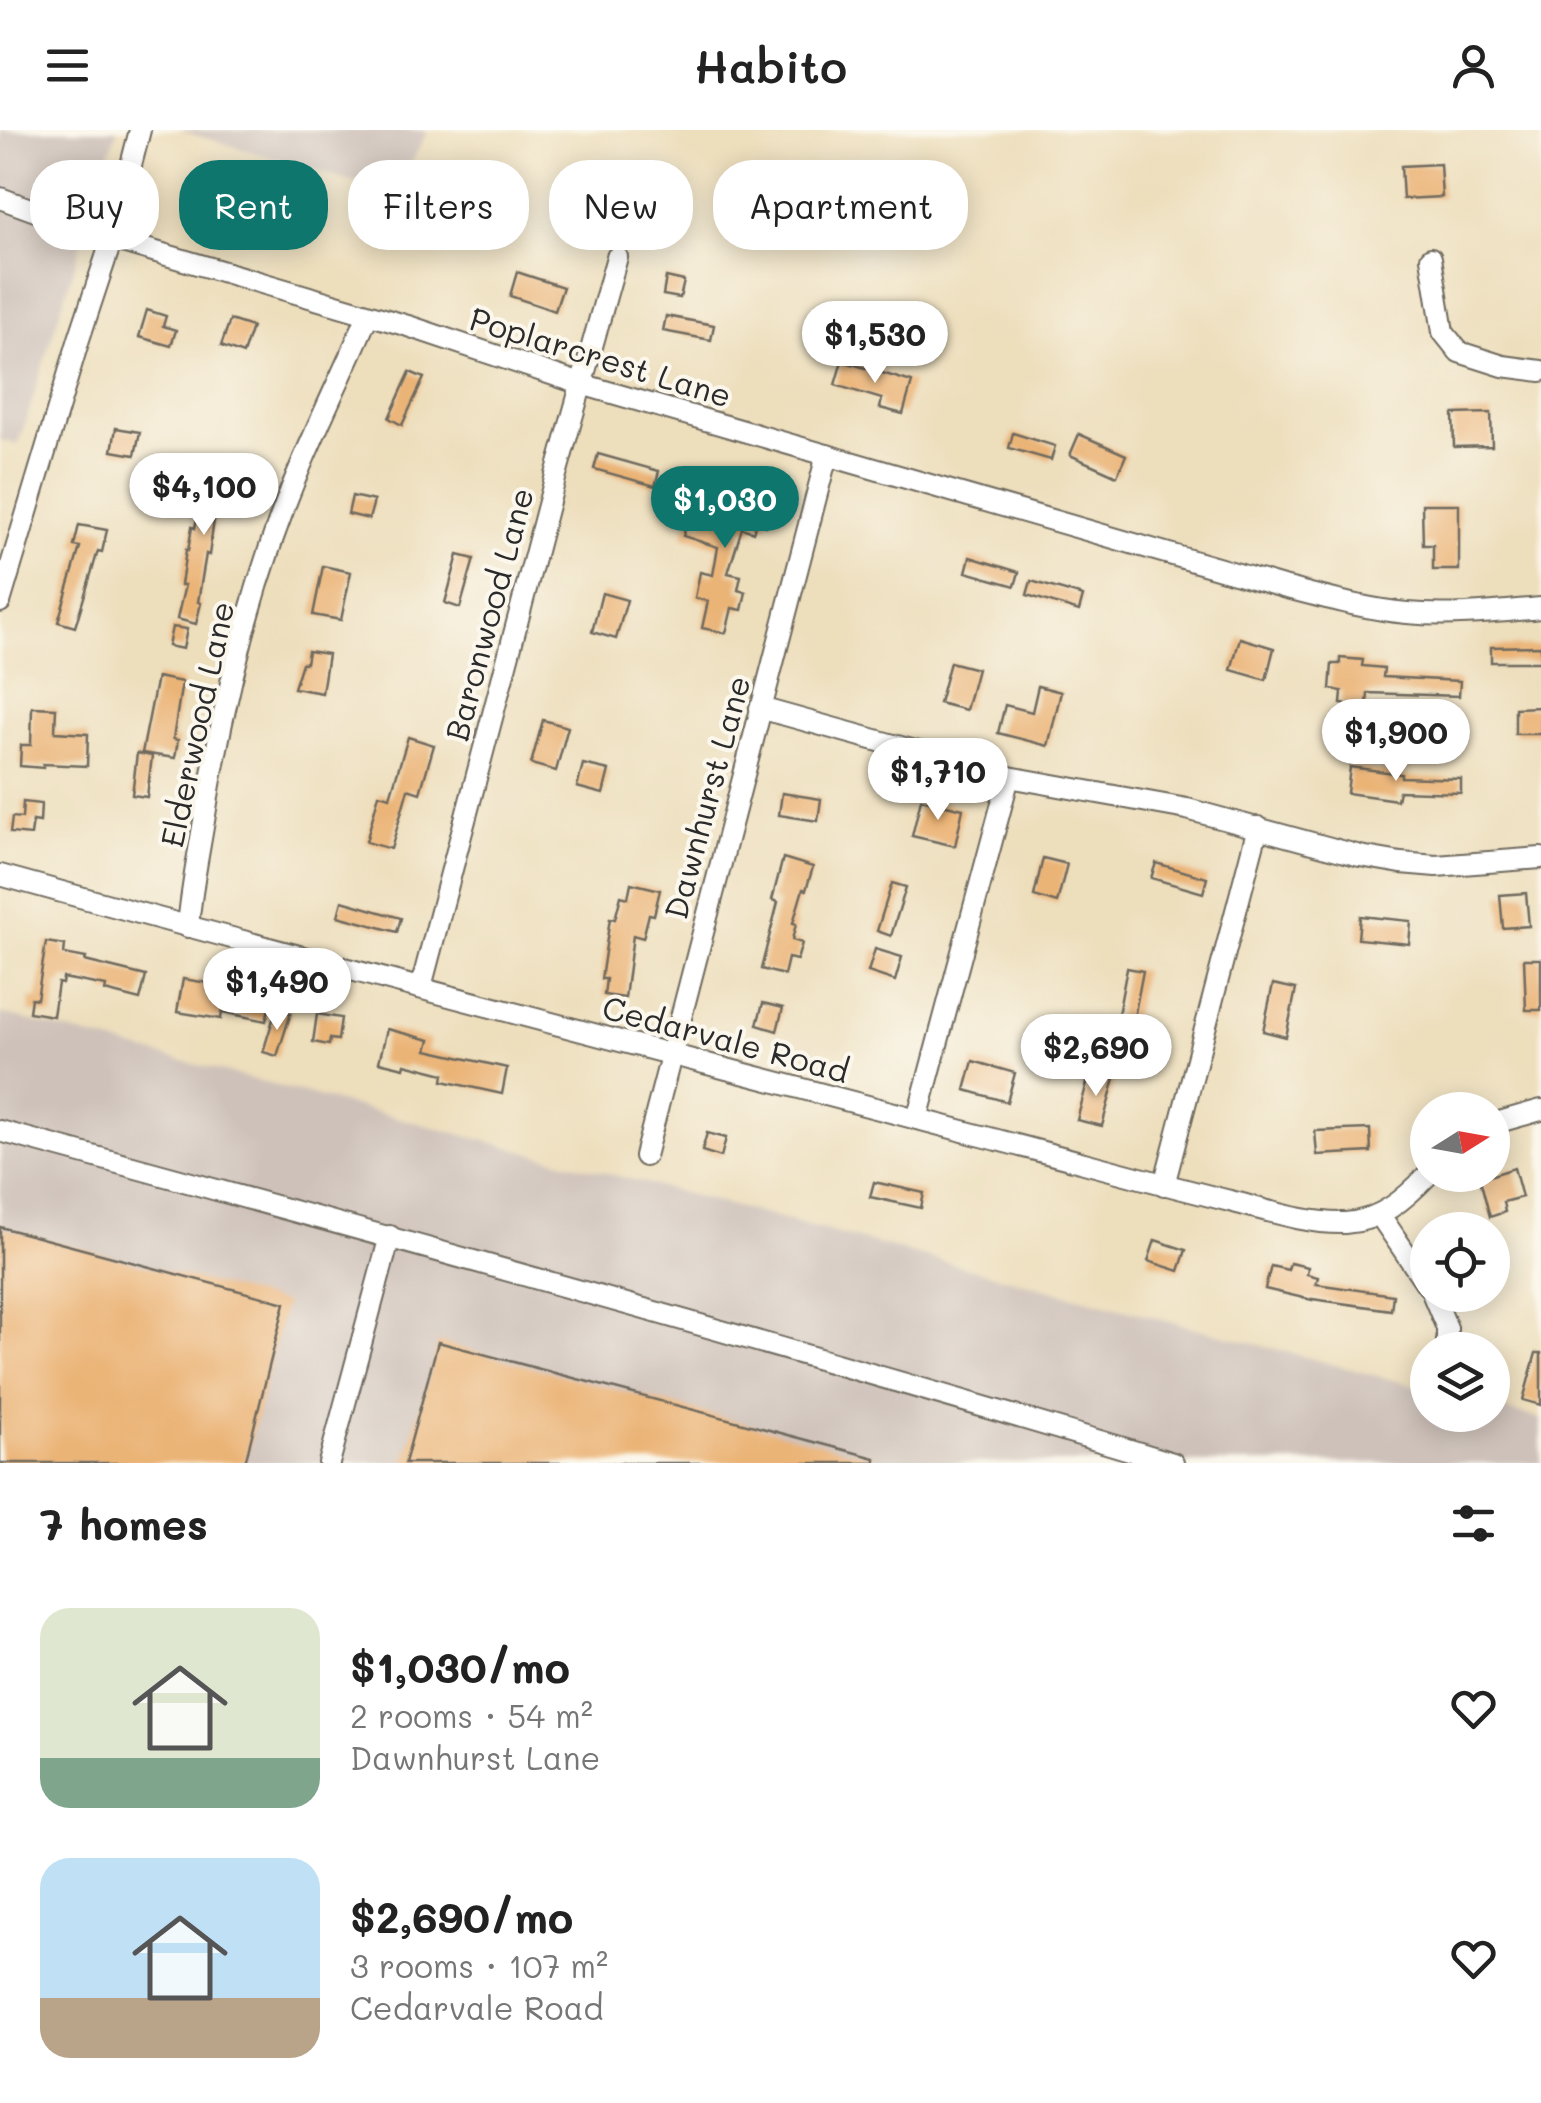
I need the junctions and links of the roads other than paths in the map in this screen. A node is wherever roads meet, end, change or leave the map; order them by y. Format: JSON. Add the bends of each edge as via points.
{"nodes":[{"id":1,"x":140,"y":130,"type":"edge"},
{"id":2,"x":132,"y":160,"type":"edge"},
{"id":3,"x":0,"y":198,"type":"edge"},
{"id":4,"x":30,"y":209,"type":"edge"},
{"id":5,"x":109,"y":250,"type":"edge"},
{"id":6,"x":149,"y":250,"type":"edge"},
{"id":7,"x":617,"y":257,"type":"dead end"},
{"id":8,"x":1430,"y":258,"type":"dead end"},
{"id":9,"x":368,"y":315,"type":"junction"},
{"id":10,"x":1541,"y":371,"type":"edge"},
{"id":11,"x":581,"y":384,"type":"junction"},
{"id":12,"x":827,"y":454,"type":"junction"},
{"id":13,"x":0,"y":602,"type":"edge"},
{"id":14,"x":1541,"y":608,"type":"edge"},
{"id":15,"x":760,"y":708,"type":"junction"},
{"id":16,"x":1008,"y":777,"type":"junction"},
{"id":17,"x":1258,"y":827,"type":"junction"},
{"id":18,"x":1541,"y":858,"type":"edge"},
{"id":19,"x":0,"y":876,"type":"edge"},
{"id":20,"x":188,"y":927,"type":"junction"},
{"id":21,"x":421,"y":987,"type":"junction"},
{"id":22,"x":671,"y":1055,"type":"junction"},
{"id":23,"x":1541,"y":1110,"type":"edge"},
{"id":24,"x":917,"y":1119,"type":"junction"},
{"id":25,"x":1510,"y":1119,"type":"edge"},
{"id":26,"x":0,"y":1131,"type":"edge"},
{"id":27,"x":644,"y":1156,"type":"dead end"},
{"id":28,"x":1164,"y":1185,"type":"junction"},
{"id":29,"x":1410,"y":1191,"type":"edge"},
{"id":30,"x":1379,"y":1214,"type":"junction"},
{"id":31,"x":390,"y":1236,"type":"junction"},
{"id":32,"x":1410,"y":1260,"type":"edge"},
{"id":33,"x":329,"y":1463,"type":"edge"},
{"id":34,"x":1173,"y":1463,"type":"edge"}],
"edges":[{"from":1,"to":2,"type":"street"},
{"from":3,"to":4,"type":"street","name":"Poplarcrest Lane"},
{"from":5,"to":13,"type":"street"},
{"from":6,"to":9,"type":"street","name":"Poplarcrest Lane"},
{"from":7,"to":11,"type":"street","name":"Baronwood Lane"},
{"from":8,"to":10,"type":"street","via":[[1444,332],[1458,352]]},
{"from":9,"to":11,"type":"street","name":"Poplarcrest Lane"},
{"from":9,"to":20,"type":"street","name":"Elderwood Lane","via":[[287,499],[258,586],[215,753]]},
{"from":11,"to":12,"type":"street","name":"Poplarcrest Lane"},
{"from":11,"to":21,"type":"street","name":"Baronwood Lane"},
{"from":12,"to":14,"type":"street","name":"Poplarcrest Lane","via":[[1343,602],[1429,614]]},
{"from":12,"to":15,"type":"street","name":"Dawnhurst Lane"},
{"from":15,"to":16,"type":"street"},
{"from":15,"to":22,"type":"street","name":"Dawnhurst Lane"},
{"from":16,"to":17,"type":"street"},
{"from":16,"to":24,"type":"street"},
{"from":17,"to":18,"type":"street","via":[[1401,863]]},
{"from":17,"to":28,"type":"street"},
{"from":19,"to":20,"type":"street","name":"Cedarvale Road"},
{"from":20,"to":21,"type":"street","name":"Cedarvale Road"},
{"from":21,"to":22,"type":"street","name":"Cedarvale Road"},
{"from":22,"to":24,"type":"street","name":"Cedarvale Road"},
{"from":22,"to":27,"type":"street","name":"Dawnhurst Lane"},
{"from":23,"to":25,"type":"street"},
{"from":24,"to":28,"type":"street","name":"Cedarvale Road"},
{"from":26,"to":31,"type":"street"},
{"from":28,"to":30,"type":"street","name":"Cedarvale Road","via":[[1324,1222]]},
{"from":29,"to":30,"type":"street","name":"Cedarvale Road"},
{"from":30,"to":32,"type":"street"},
{"from":31,"to":33,"type":"street"},
{"from":31,"to":34,"type":"street"}]}
